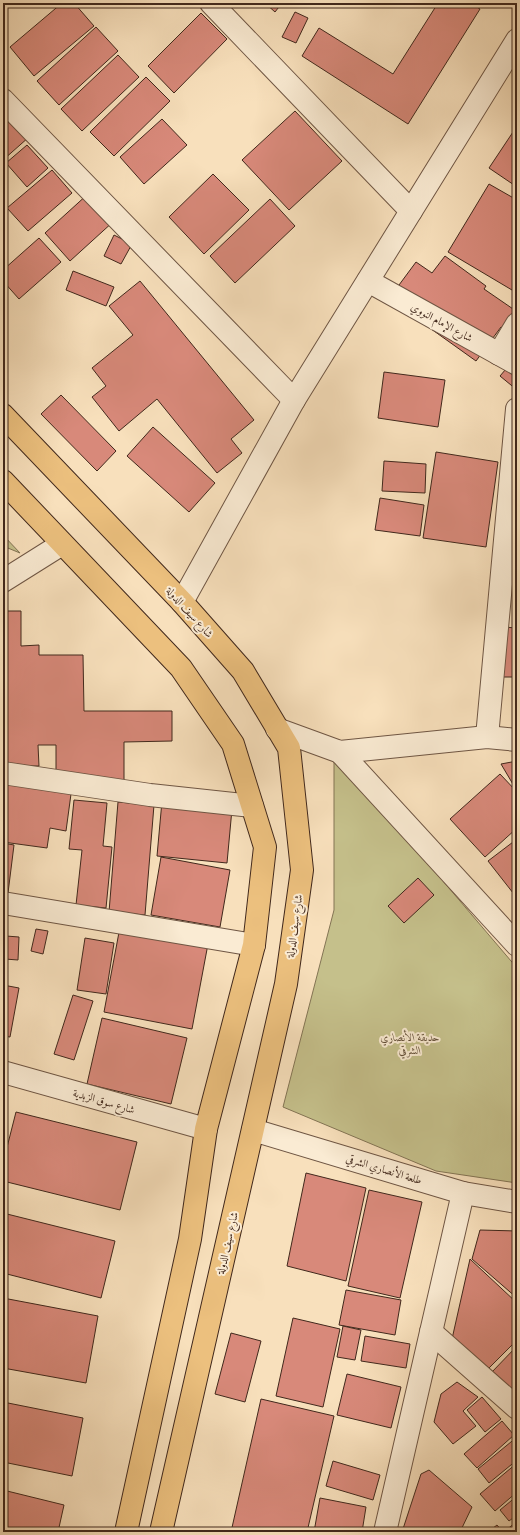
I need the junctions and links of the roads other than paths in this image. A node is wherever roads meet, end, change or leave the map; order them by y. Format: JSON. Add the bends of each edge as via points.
{"nodes":[{"id":1,"x":211,"y":3,"type":"edge"},
{"id":2,"x":517,"y":40,"type":"edge"},
{"id":3,"x":3,"y":100,"type":"edge"},
{"id":4,"x":411,"y":211,"type":"junction"},
{"id":5,"x":368,"y":281,"type":"junction"},
{"id":6,"x":517,"y":324,"type":"edge"},
{"id":7,"x":508,"y":359,"type":"edge"},
{"id":8,"x":294,"y":400,"type":"junction"},
{"id":9,"x":517,"y":409,"type":"edge"},
{"id":10,"x":3,"y":415,"type":"edge"},
{"id":11,"x":3,"y":481,"type":"edge"},
{"id":12,"x":62,"y":544,"type":"junction"},
{"id":13,"x":3,"y":581,"type":"edge"},
{"id":14,"x":182,"y":602,"type":"junction"},
{"id":15,"x":277,"y":729,"type":"junction"},
{"id":16,"x":487,"y":737,"type":"junction"},
{"id":17,"x":517,"y":740,"type":"edge"},
{"id":18,"x":340,"y":752,"type":"junction"},
{"id":19,"x":3,"y":773,"type":"edge"},
{"id":20,"x":252,"y":806,"type":"junction"},
{"id":21,"x":3,"y":904,"type":"edge"},
{"id":22,"x":254,"y":945,"type":"junction"},
{"id":23,"x":517,"y":945,"type":"edge"},
{"id":24,"x":3,"y":1072,"type":"edge"},
{"id":25,"x":206,"y":1129,"type":"junction"},
{"id":26,"x":253,"y":1130,"type":"junction"},
{"id":27,"x":463,"y":1193,"type":"junction"},
{"id":28,"x":517,"y":1202,"type":"edge"},
{"id":29,"x":430,"y":1332,"type":"junction"},
{"id":30,"x":517,"y":1408,"type":"edge"},
{"id":31,"x":126,"y":1532,"type":"edge"},
{"id":32,"x":161,"y":1532,"type":"edge"},
{"id":33,"x":385,"y":1532,"type":"edge"}],
"edges":[{"from":1,"to":4,"type":"street"},
{"from":2,"to":4,"type":"street"},
{"from":3,"to":8,"type":"street"},
{"from":4,"to":5,"type":"street"},
{"from":5,"to":7,"type":"street","name":"شارع الإمام النووي"},
{"from":5,"to":8,"type":"street"},
{"from":6,"to":7,"type":"street"},
{"from":8,"to":14,"type":"street"},
{"from":9,"to":16,"type":"street"},
{"from":10,"to":14,"type":"main road","name":"شارع سيف الدولة"},
{"from":11,"to":12,"type":"main road"},
{"from":12,"to":13,"type":"street"},
{"from":12,"to":20,"type":"main road","via":[[181,668],[233,744]]},
{"from":14,"to":15,"type":"main road","name":"شارع سيف الدولة","via":[[243,671]]},
{"from":15,"to":18,"type":"street"},
{"from":15,"to":26,"type":"main road","name":"شارع سيف الدولة","via":[[289,748],[302,870],[286,984]]},
{"from":16,"to":17,"type":"street"},
{"from":16,"to":18,"type":"street"},
{"from":18,"to":23,"type":"street"},
{"from":19,"to":20,"type":"street","via":[[150,795]]},
{"from":20,"to":22,"type":"main road","via":[[265,847]]},
{"from":21,"to":22,"type":"street"},
{"from":22,"to":25,"type":"main road"},
{"from":24,"to":25,"type":"street","name":"شارع سوق الزبدية"},
{"from":25,"to":31,"type":"main road","via":[[190,1239]]},
{"from":26,"to":27,"type":"street","name":"طلعة الأنصاري الشرقي"},
{"from":26,"to":32,"type":"main road","name":"شارع سيف الدولة"},
{"from":27,"to":28,"type":"street","name":"طلعة الأنصاري الشرقي"},
{"from":27,"to":29,"type":"street"},
{"from":29,"to":30,"type":"street"},
{"from":29,"to":33,"type":"street"}]}
